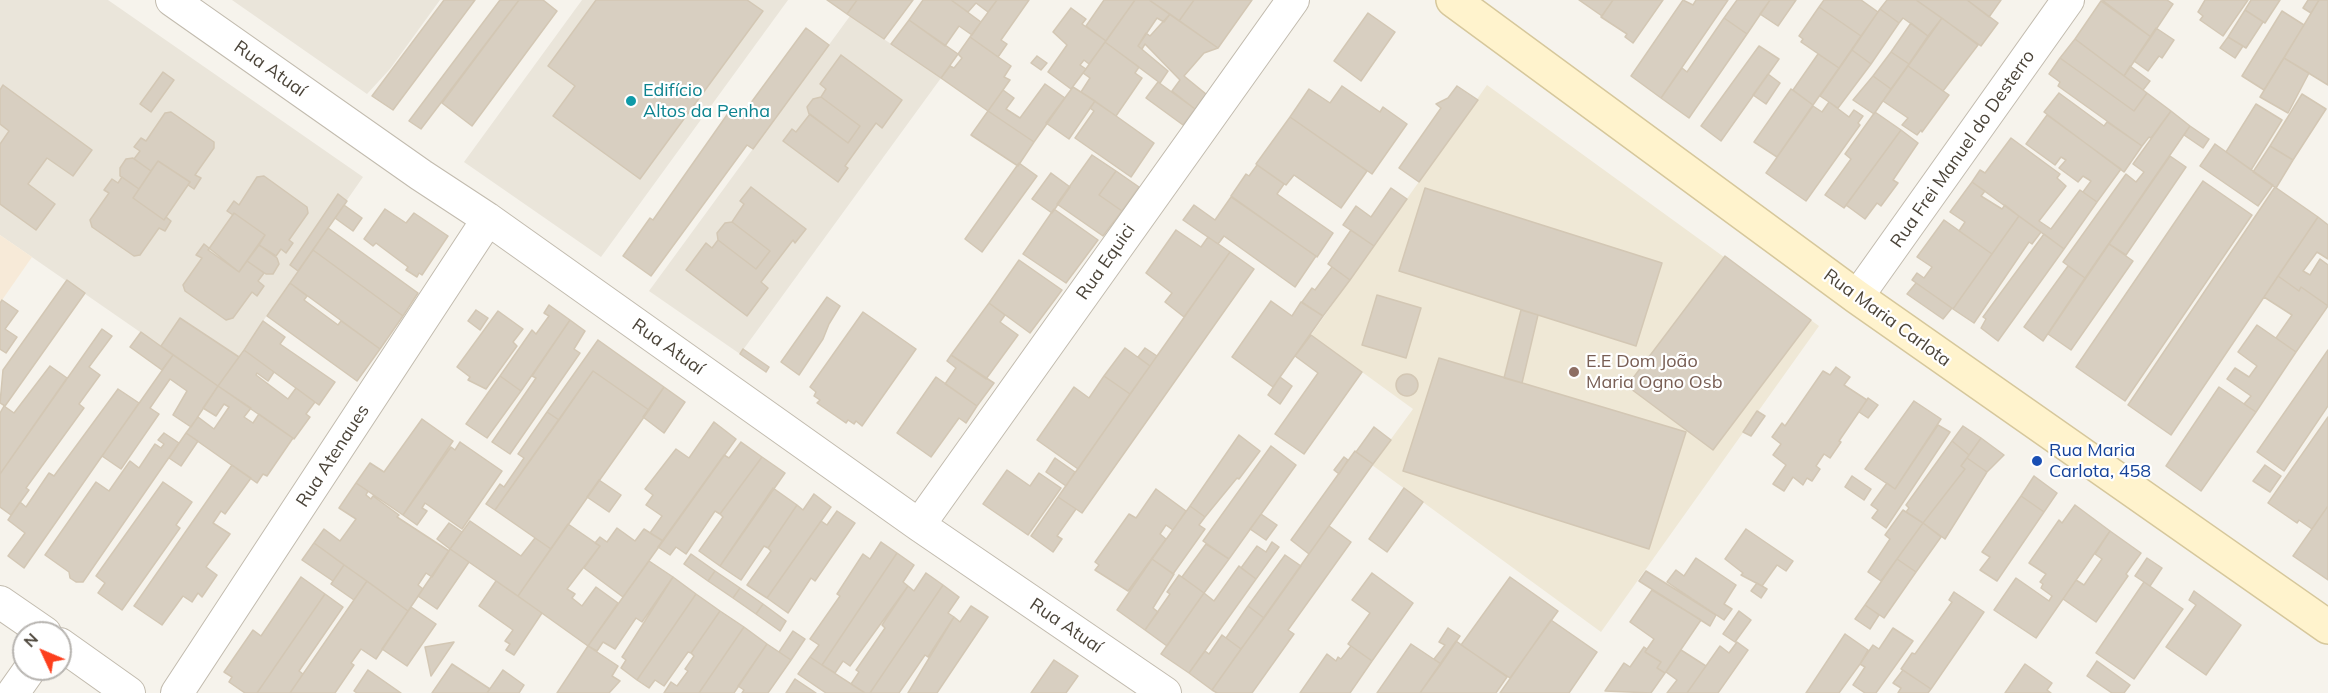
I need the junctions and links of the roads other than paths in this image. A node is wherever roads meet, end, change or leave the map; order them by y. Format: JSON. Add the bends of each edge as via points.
{"nodes":[{"id":1,"x":172,"y":0,"type":"edge"},
{"id":2,"x":1293,"y":0,"type":"edge"},
{"id":3,"x":1453,"y":0,"type":"edge"},
{"id":4,"x":2068,"y":0,"type":"edge"},
{"id":5,"x":488,"y":219,"type":"junction"},
{"id":6,"x":1857,"y":297,"type":"junction"},
{"id":7,"x":919,"y":525,"type":"junction"},
{"id":8,"x":0,"y":602,"type":"edge"},
{"id":9,"x":28,"y":621,"type":"edge"},
{"id":10,"x":2328,"y":627,"type":"edge"},
{"id":11,"x":72,"y":653,"type":"edge"},
{"id":12,"x":129,"y":693,"type":"edge"},
{"id":13,"x":177,"y":693,"type":"edge"},
{"id":14,"x":1165,"y":693,"type":"edge"}],
"edges":[{"from":1,"to":5,"type":"street","name":"Rua Atuaí"},
{"from":2,"to":7,"type":"street","name":"Rua Equici"},
{"from":3,"to":6,"type":"street","name":"Rua Maria Carlota"},
{"from":4,"to":6,"type":"street","name":"Rua Frei Manuel do Desterro"},
{"from":5,"to":7,"type":"street","name":"Rua Atuaí"},
{"from":5,"to":13,"type":"street","name":"Rua Atenaues"},
{"from":6,"to":10,"type":"street","name":"Rua Maria Carlota"},
{"from":7,"to":14,"type":"street","name":"Rua Atuaí"},
{"from":8,"to":9,"type":"street"},
{"from":11,"to":12,"type":"street"}]}
